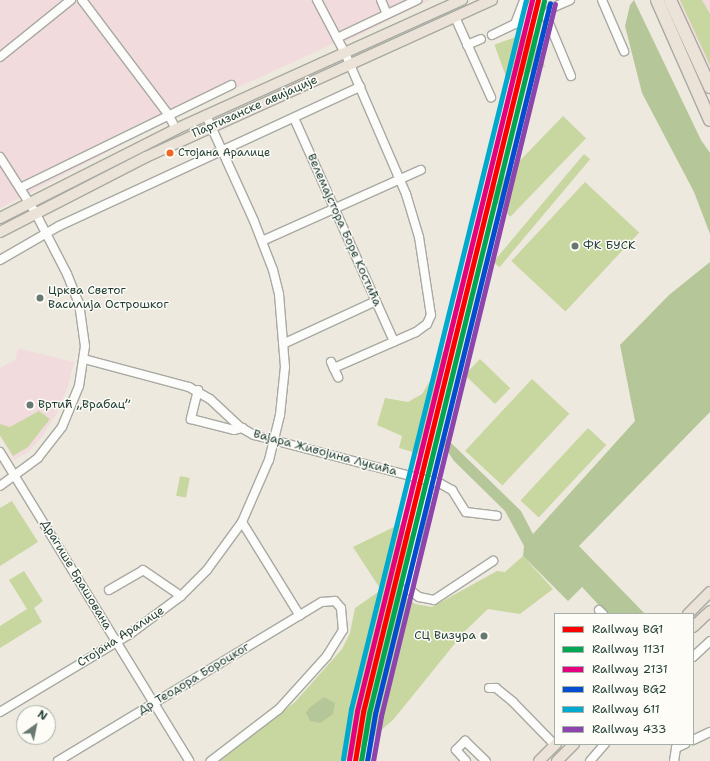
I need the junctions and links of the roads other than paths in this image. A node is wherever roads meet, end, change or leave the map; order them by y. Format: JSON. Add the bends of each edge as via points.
{"nodes":[{"id":1,"x":70,"y":0,"type":"edge"},
{"id":2,"x":82,"y":0,"type":"edge"},
{"id":3,"x":317,"y":0,"type":"edge"},
{"id":4,"x":380,"y":0,"type":"edge"},
{"id":5,"x":417,"y":0,"type":"edge"},
{"id":6,"x":462,"y":0,"type":"edge"},
{"id":7,"x":492,"y":0,"type":"edge"},
{"id":8,"x":524,"y":0,"type":"edge"},
{"id":9,"x":570,"y":0,"type":"edge"},
{"id":10,"x":602,"y":0,"type":"edge"},
{"id":11,"x":657,"y":0,"type":"edge"},
{"id":12,"x":670,"y":0,"type":"edge"},
{"id":13,"x":387,"y":14,"type":"junction"},
{"id":14,"x":455,"y":17,"type":"junction"},
{"id":15,"x":492,"y":35,"type":"dead end"},
{"id":16,"x":337,"y":38,"type":"junction"},
{"id":17,"x":481,"y":39,"type":"dead end"},
{"id":18,"x":467,"y":45,"type":"junction"},
{"id":19,"x":624,"y":50,"type":"dead end"},
{"id":20,"x":345,"y":53,"type":"junction"},
{"id":21,"x":0,"y":57,"type":"edge"},
{"id":22,"x":350,"y":64,"type":"junction"},
{"id":23,"x":571,"y":76,"type":"dead end"},
{"id":24,"x":231,"y":85,"type":"dead end"},
{"id":25,"x":710,"y":87,"type":"edge"},
{"id":26,"x":360,"y":88,"type":"junction"},
{"id":27,"x":491,"y":97,"type":"dead end"},
{"id":28,"x":168,"y":114,"type":"junction"},
{"id":29,"x":206,"y":116,"type":"junction"},
{"id":30,"x":294,"y":118,"type":"junction"},
{"id":31,"x":710,"y":120,"type":"edge"},
{"id":32,"x":212,"y":126,"type":"junction"},
{"id":33,"x":176,"y":129,"type":"junction"},
{"id":34,"x":222,"y":149,"type":"junction"},
{"id":35,"x":0,"y":159,"type":"edge"},
{"id":36,"x":421,"y":170,"type":"dead end"},
{"id":37,"x":400,"y":179,"type":"junction"},
{"id":38,"x":20,"y":188,"type":"junction"},
{"id":39,"x":29,"y":202,"type":"junction"},
{"id":40,"x":336,"y":208,"type":"junction"},
{"id":41,"x":36,"y":212,"type":"junction"},
{"id":42,"x":0,"y":218,"type":"edge"},
{"id":43,"x":0,"y":232,"type":"edge"},
{"id":44,"x":47,"y":233,"type":"junction"},
{"id":45,"x":262,"y":241,"type":"junction"},
{"id":46,"x":0,"y":260,"type":"edge"},
{"id":47,"x":376,"y":301,"type":"junction"},
{"id":48,"x":394,"y":342,"type":"junction"},
{"id":49,"x":285,"y":343,"type":"junction"},
{"id":50,"x":84,"y":360,"type":"junction"},
{"id":51,"x":338,"y":377,"type":"dead end"},
{"id":52,"x":198,"y":390,"type":"junction"},
{"id":53,"x":243,"y":428,"type":"junction"},
{"id":54,"x":275,"y":441,"type":"junction"},
{"id":55,"x":0,"y":452,"type":"edge"},
{"id":56,"x":15,"y":476,"type":"junction"},
{"id":57,"x":430,"y":481,"type":"junction"},
{"id":58,"x":0,"y":486,"type":"edge"},
{"id":59,"x":497,"y":516,"type":"dead end"},
{"id":60,"x":242,"y":522,"type":"junction"},
{"id":61,"x":493,"y":561,"type":"dead end"},
{"id":62,"x":110,"y":590,"type":"dead end"},
{"id":63,"x":710,"y":592,"type":"edge"},
{"id":64,"x":181,"y":596,"type":"junction"},
{"id":65,"x":710,"y":611,"type":"edge"},
{"id":66,"x":689,"y":613,"type":"edge"},
{"id":67,"x":300,"y":616,"type":"junction"},
{"id":68,"x":694,"y":626,"type":"edge"},
{"id":69,"x":710,"y":641,"type":"edge"},
{"id":70,"x":117,"y":642,"type":"junction"},
{"id":71,"x":694,"y":656,"type":"edge"},
{"id":72,"x":489,"y":688,"type":"dead end"},
{"id":73,"x":154,"y":703,"type":"junction"},
{"id":74,"x":0,"y":712,"type":"edge"},
{"id":75,"x":710,"y":732,"type":"edge"},
{"id":76,"x":694,"y":740,"type":"edge"},
{"id":77,"x":554,"y":742,"type":"edge"},
{"id":78,"x":555,"y":745,"type":"edge"},
{"id":79,"x":604,"y":745,"type":"edge"},
{"id":80,"x":683,"y":745,"type":"edge"},
{"id":81,"x":572,"y":746,"type":"edge"},
{"id":82,"x":58,"y":761,"type":"edge"},
{"id":83,"x":189,"y":761,"type":"edge"},
{"id":84,"x":211,"y":761,"type":"edge"},
{"id":85,"x":466,"y":761,"type":"edge"},
{"id":86,"x":486,"y":761,"type":"edge"},
{"id":87,"x":539,"y":761,"type":"edge"},
{"id":88,"x":557,"y":761,"type":"edge"},
{"id":89,"x":564,"y":761,"type":"edge"},
{"id":90,"x":590,"y":761,"type":"edge"},
{"id":91,"x":674,"y":761,"type":"edge"}],
"edges":[{"from":1,"to":21,"type":"street"},
{"from":2,"to":28,"type":"street"},
{"from":3,"to":16,"type":"street"},
{"from":4,"to":13,"type":"street"},
{"from":5,"to":13,"type":"street"},
{"from":6,"to":20,"type":"main road","name":"Партизанске авијације"},
{"from":7,"to":14,"type":"main road","name":"Партизанске авијације"},
{"from":8,"to":15,"type":"street","via":[[515,24]]},
{"from":9,"to":23,"type":"street","via":[[552,8],[546,16]]},
{"from":10,"to":19,"type":"street"},
{"from":11,"to":31,"type":"highway"},
{"from":12,"to":25,"type":"highway"},
{"from":13,"to":16,"type":"street"},
{"from":14,"to":18,"type":"street"},
{"from":14,"to":22,"type":"main road","name":"Партизанске авијације"},
{"from":16,"to":20,"type":"street"},
{"from":17,"to":18,"type":"street"},
{"from":18,"to":27,"type":"street"},
{"from":20,"to":22,"type":"street"},
{"from":20,"to":29,"type":"main road","name":"Партизанске авијације"},
{"from":22,"to":26,"type":"street"},
{"from":22,"to":32,"type":"main road","name":"Партизанске авијације"},
{"from":24,"to":28,"type":"street"},
{"from":26,"to":30,"type":"street"},
{"from":26,"to":37,"type":"street"},
{"from":28,"to":33,"type":"street"},
{"from":28,"to":38,"type":"street"},
{"from":29,"to":32,"type":"street","name":"Стојана Аралице"},
{"from":29,"to":33,"type":"main road","name":"Партизанске авијације"},
{"from":30,"to":34,"type":"street"},
{"from":30,"to":40,"type":"street","name":"Велемајстора Боре Костића"},
{"from":32,"to":34,"type":"street","name":"Стојана Аралице"},
{"from":32,"to":41,"type":"main road","name":"Партизанске авијације"},
{"from":33,"to":39,"type":"main road","name":"Партизанске авијације"},
{"from":34,"to":44,"type":"street"},
{"from":34,"to":45,"type":"street","name":"Стојана Аралице"},
{"from":35,"to":38,"type":"street"},
{"from":36,"to":37,"type":"street"},
{"from":37,"to":40,"type":"street"},
{"from":37,"to":48,"type":"street","via":[[419,237],[431,315],[421,329]]},
{"from":38,"to":39,"type":"street"},
{"from":39,"to":41,"type":"street"},
{"from":39,"to":42,"type":"main road","name":"Партизанске авијације"},
{"from":40,"to":45,"type":"street"},
{"from":40,"to":47,"type":"street","name":"Велемајстора Боре Костића"},
{"from":41,"to":43,"type":"main road","name":"Партизанске авијације"},
{"from":41,"to":44,"type":"street"},
{"from":44,"to":46,"type":"street"},
{"from":44,"to":50,"type":"street","via":[[79,303],[83,324]]},
{"from":45,"to":49,"type":"street","name":"Стојана Аралице","via":[[277,282]]},
{"from":47,"to":48,"type":"street","name":"Велемајстора Боре Костића"},
{"from":47,"to":49,"type":"street"},
{"from":48,"to":51,"type":"street","via":[[332,365]]},
{"from":49,"to":54,"type":"street","name":"Стојана Аралице","via":[[282,409]]},
{"from":50,"to":52,"type":"street","name":"Вајара Живојина Лукића"},
{"from":50,"to":56,"type":"street","via":[[78,390],[62,427],[42,454]]},
{"from":52,"to":53,"type":"street","name":"Вајара Живојина Лукића"},
{"from":52,"to":53,"type":"street","via":[[191,419],[234,430]]},
{"from":53,"to":54,"type":"street","name":"Вајара Живојина Лукића"},
{"from":54,"to":57,"type":"street","name":"Вајара Живојина Лукића"},
{"from":54,"to":60,"type":"street","name":"Стојана Аралице","via":[[262,480]]},
{"from":55,"to":56,"type":"street","name":"Драгише Брашована"},
{"from":56,"to":58,"type":"street"},
{"from":56,"to":70,"type":"street","name":"Драгише Брашована"},
{"from":57,"to":59,"type":"street","name":"Вајара Живојина Лукића","via":[[452,490],[468,513]]},
{"from":57,"to":61,"type":"street","via":[[408,582],[412,590],[419,597],[434,600]]},
{"from":60,"to":64,"type":"street","name":"Стојана Аралице","via":[[207,570]]},
{"from":60,"to":67,"type":"street"},
{"from":62,"to":64,"type":"street","via":[[143,570]]},
{"from":63,"to":66,"type":"main road"},
{"from":64,"to":70,"type":"street","name":"Стојана Аралице","via":[[159,615]]},
{"from":65,"to":68,"type":"main road"},
{"from":67,"to":73,"type":"street","name":"Др Теодора Бороцког"},
{"from":67,"to":84,"type":"street","name":"Др Теодора Бороцког","via":[[331,599],[341,608],[341,636],[327,656],[279,709]]},
{"from":69,"to":71,"type":"street"},
{"from":70,"to":73,"type":"street","name":"Драгише Брашована"},
{"from":70,"to":74,"type":"street","name":"Стојана Аралице"},
{"from":72,"to":77,"type":"street","via":[[496,688],[513,702]]},
{"from":73,"to":82,"type":"street","name":"Др Теодора Бороцког"},
{"from":73,"to":83,"type":"street","name":"Драгише Брашована"},
{"from":75,"to":76,"type":"street"},
{"from":78,"to":87,"type":"main road"},
{"from":79,"to":90,"type":"street"},
{"from":80,"to":91,"type":"street","via":[[676,748]]},
{"from":81,"to":88,"type":"main road"},
{"from":81,"to":89,"type":"main road"},
{"from":85,"to":86,"type":"street","via":[[456,750],[465,741]]}]}
